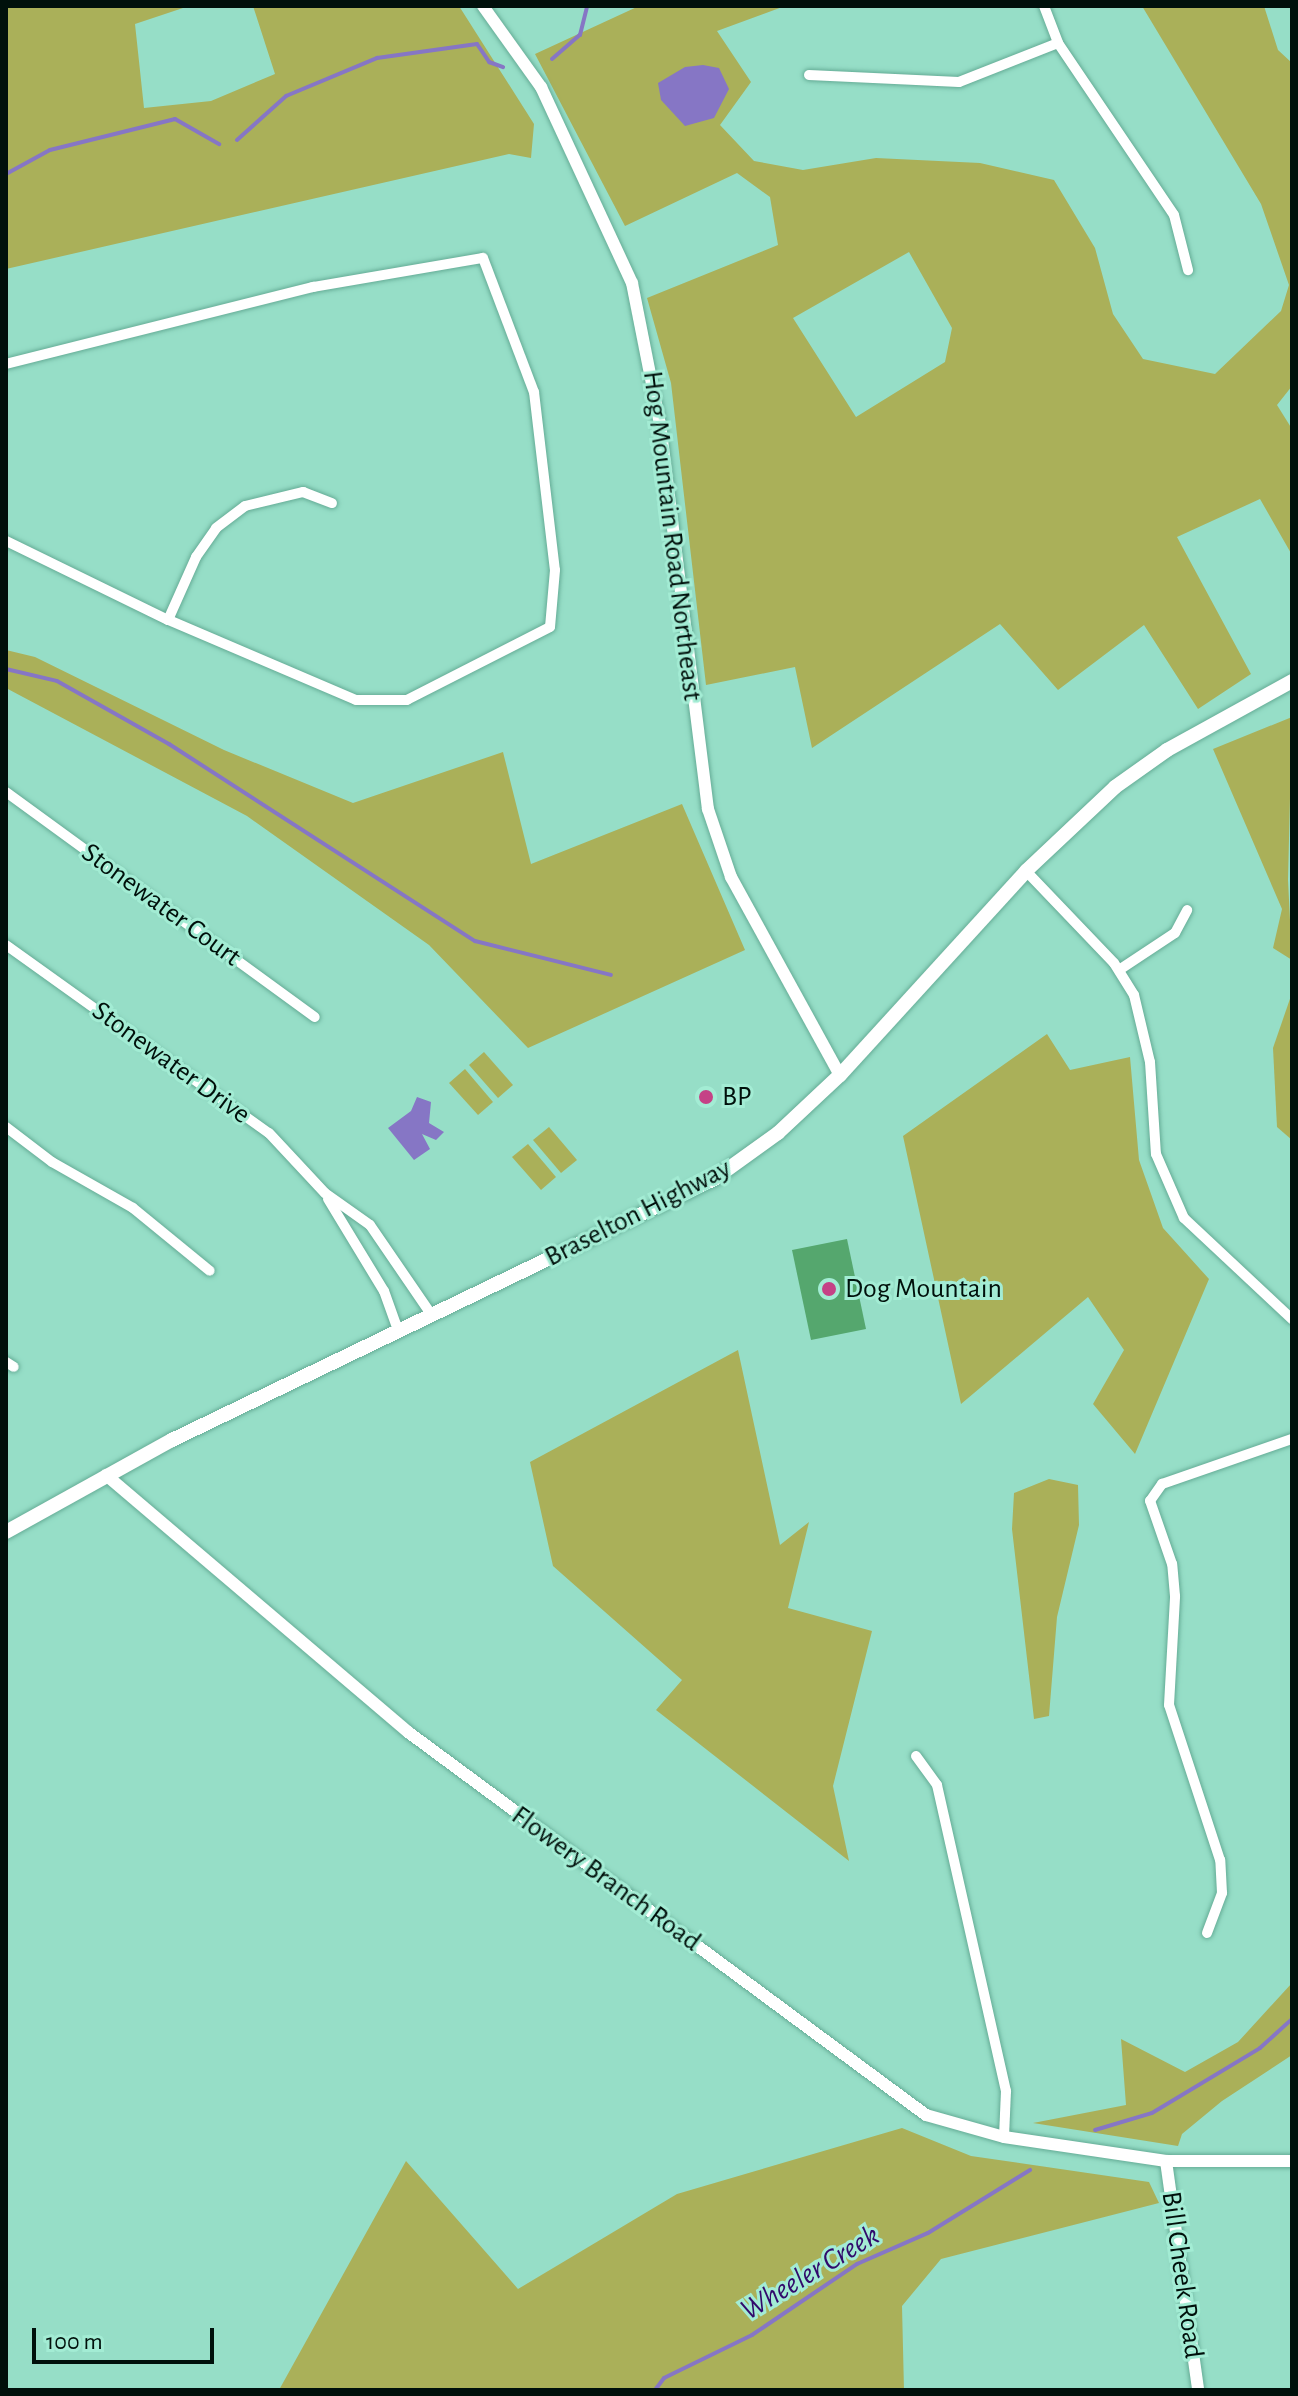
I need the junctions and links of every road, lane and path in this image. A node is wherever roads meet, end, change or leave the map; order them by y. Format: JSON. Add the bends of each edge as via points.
{"nodes":[{"id":1,"x":483,"y":6,"type":"edge"},
{"id":2,"x":1044,"y":6,"type":"edge"},
{"id":3,"x":1058,"y":43,"type":"junction"},
{"id":4,"x":809,"y":75,"type":"dead end"},
{"id":5,"x":1188,"y":270,"type":"dead end"},
{"id":6,"x":6,"y":364,"type":"edge"},
{"id":7,"x":332,"y":503,"type":"dead end"},
{"id":8,"x":6,"y":541,"type":"edge"},
{"id":9,"x":168,"y":620,"type":"junction"},
{"id":10,"x":1292,"y":681,"type":"edge"},
{"id":11,"x":6,"y":792,"type":"edge"},
{"id":12,"x":1026,"y":871,"type":"junction"},
{"id":13,"x":1187,"y":910,"type":"dead end"},
{"id":14,"x":6,"y":945,"type":"edge"},
{"id":15,"x":1119,"y":970,"type":"junction"},
{"id":16,"x":315,"y":1017,"type":"dead end"},
{"id":17,"x":840,"y":1075,"type":"junction"},
{"id":18,"x":6,"y":1127,"type":"edge"},
{"id":19,"x":325,"y":1193,"type":"junction"},
{"id":20,"x":210,"y":1271,"type":"dead end"},
{"id":21,"x":431,"y":1314,"type":"junction"},
{"id":22,"x":1292,"y":1319,"type":"edge"},
{"id":23,"x":398,"y":1330,"type":"junction"},
{"id":24,"x":1292,"y":1439,"type":"edge"},
{"id":25,"x":106,"y":1475,"type":"junction"},
{"id":26,"x":6,"y":1532,"type":"edge"},
{"id":27,"x":916,"y":1756,"type":"dead end"},
{"id":28,"x":1207,"y":1933,"type":"dead end"},
{"id":29,"x":1004,"y":2137,"type":"junction"},
{"id":30,"x":1166,"y":2161,"type":"junction"},
{"id":31,"x":1292,"y":2161,"type":"edge"},
{"id":32,"x":1198,"y":2390,"type":"edge"}],
"edges":[{"from":1,"to":17,"type":"street","name":"Hog Mountain Road Northeast","via":[[541,87],[632,283],[660,424],[708,809],[731,877]]},
{"from":2,"to":3,"type":"street"},
{"from":3,"to":4,"type":"street","via":[[959,82]]},
{"from":3,"to":5,"type":"street","via":[[1174,215]]},
{"from":6,"to":9,"type":"street","via":[[313,287],[483,258],[534,392],[555,570],[550,627],[407,700],[378,702],[323,690]]},
{"from":7,"to":9,"type":"street","via":[[303,492],[245,506],[216,528],[196,557]]},
{"from":8,"to":9,"type":"street"},
{"from":10,"to":12,"type":"main road","name":"Braselton Highway","via":[[1154,759]]},
{"from":11,"to":16,"type":"street","name":"Stonewater Court"},
{"from":12,"to":15,"type":"street"},
{"from":12,"to":17,"type":"main road","name":"Braselton Highway"},
{"from":13,"to":15,"type":"street","via":[[1175,933]]},
{"from":14,"to":19,"type":"street","name":"Stonewater Drive","via":[[269,1133]]},
{"from":15,"to":22,"type":"street","via":[[1143,1023],[1156,1154],[1167,1189],[1206,1244],[1270,1293]]},
{"from":17,"to":21,"type":"main road","name":"Braselton Highway","via":[[778,1133],[714,1179]]},
{"from":18,"to":20,"type":"street","via":[[52,1162],[133,1208]]},
{"from":19,"to":21,"type":"street","name":"Stonewater Drive","via":[[370,1225]]},
{"from":19,"to":23,"type":"street","name":"Stonewater Drive","via":[[384,1291]]},
{"from":21,"to":23,"type":"main road","name":"Braselton Highway"},
{"from":23,"to":25,"type":"main road","name":"Braselton Highway"},
{"from":24,"to":28,"type":"street","via":[[1162,1484],[1150,1501],[1172,1564],[1175,1596],[1169,1705],[1220,1860],[1222,1893]]},
{"from":25,"to":26,"type":"main road","name":"Braselton Highway"},
{"from":25,"to":29,"type":"street","name":"Flowery Branch Road","via":[[408,1732],[887,2088],[926,2115]]},
{"from":27,"to":29,"type":"street","via":[[940,1800],[1006,2091]]},
{"from":29,"to":30,"type":"street","name":"Flowery Branch Road"},
{"from":30,"to":31,"type":"street","name":"Flowery Branch Road"},
{"from":30,"to":32,"type":"street","name":"Bill Cheek Road"}]}
